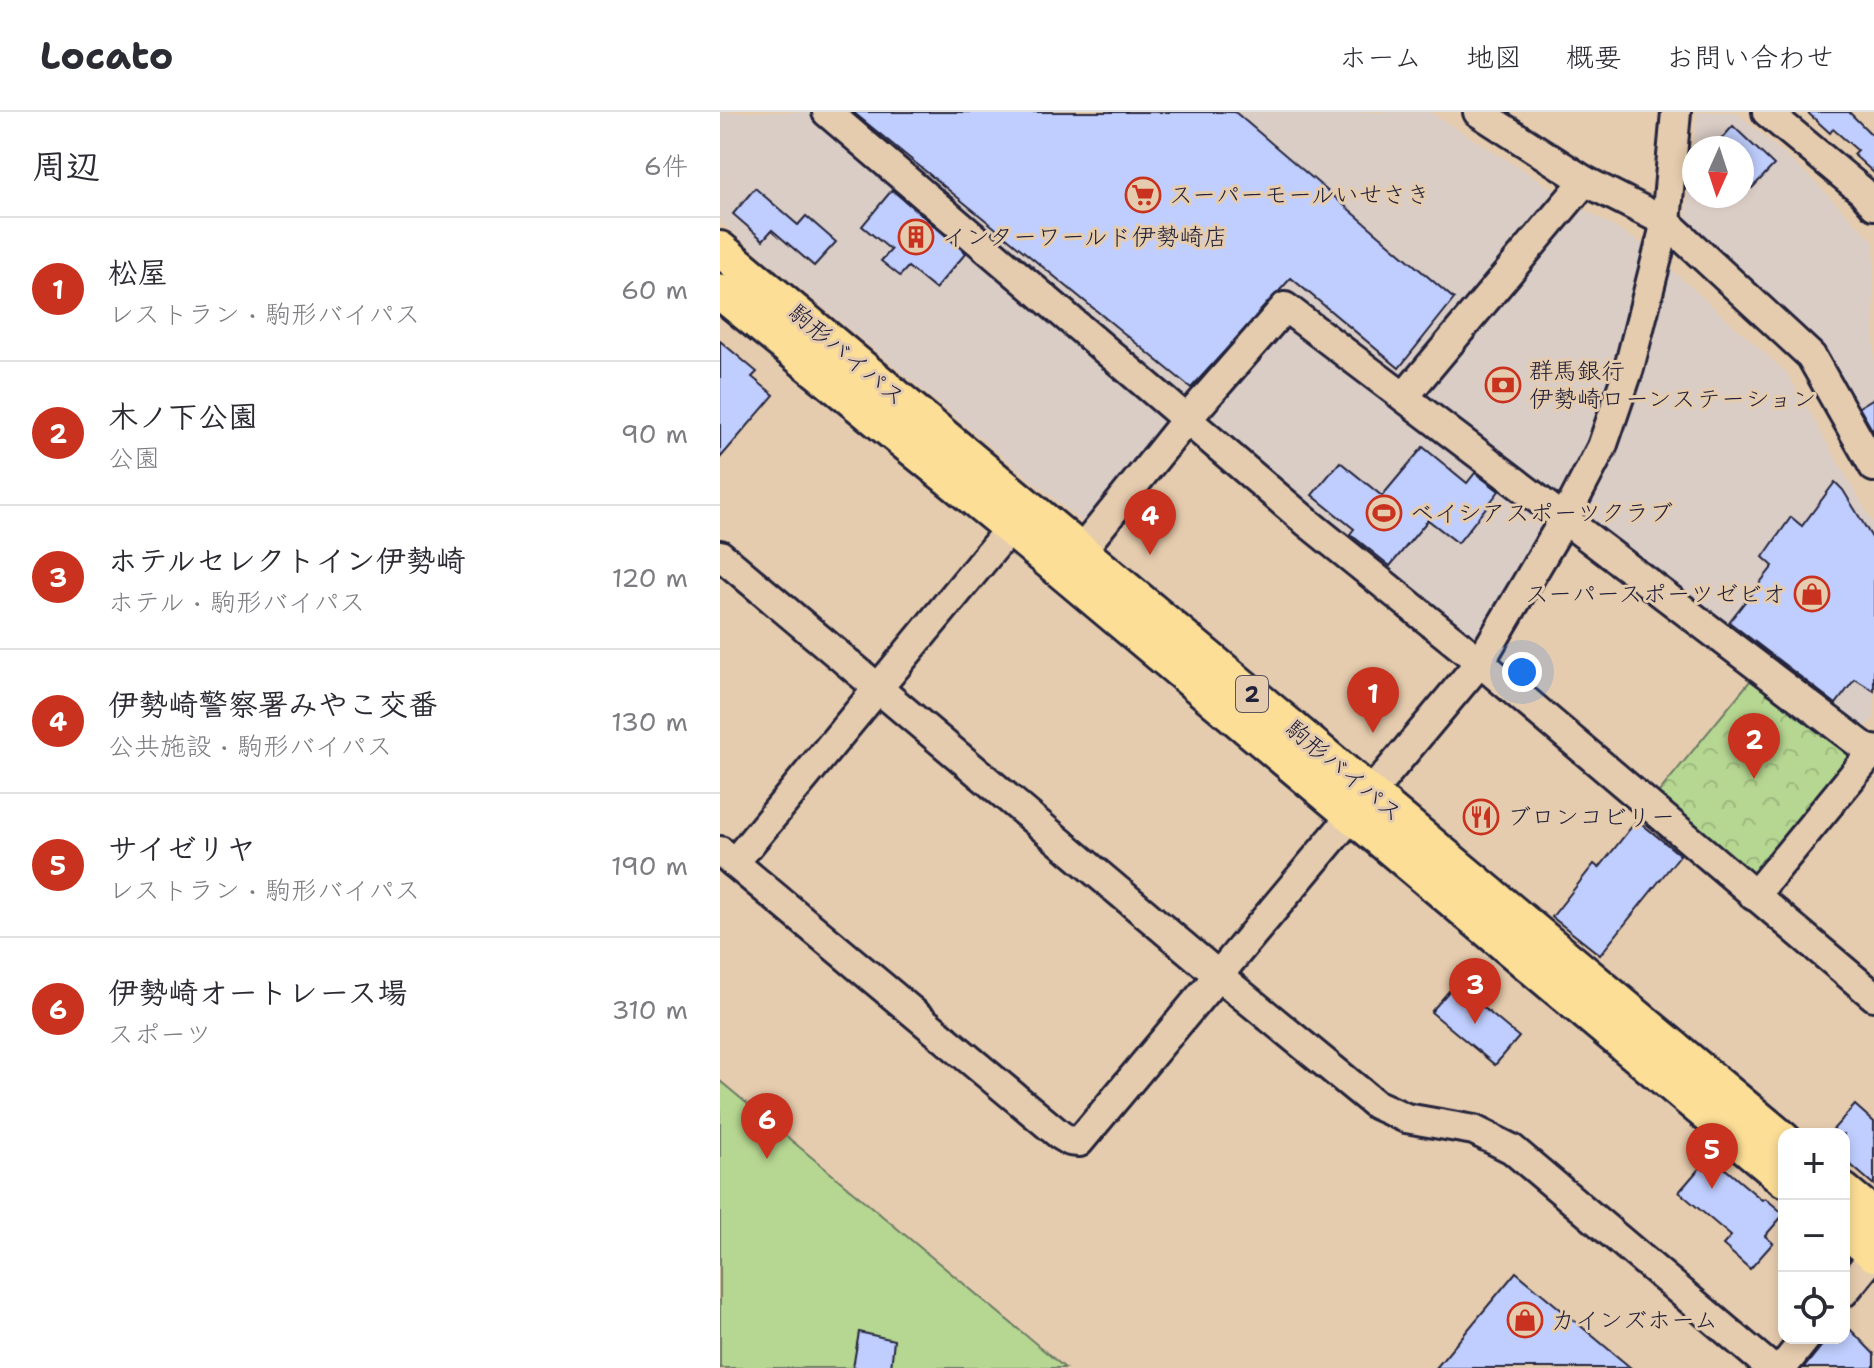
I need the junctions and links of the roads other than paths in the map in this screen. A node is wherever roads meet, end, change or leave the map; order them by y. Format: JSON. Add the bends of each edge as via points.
{"nodes":[{"id":1,"x":827,"y":112,"type":"edge"},
{"id":2,"x":1478,"y":112,"type":"edge"},
{"id":3,"x":1676,"y":112,"type":"edge"},
{"id":4,"x":1767,"y":112,"type":"edge"},
{"id":5,"x":1585,"y":181,"type":"junction"},
{"id":6,"x":1874,"y":205,"type":"edge"},
{"id":7,"x":1666,"y":222,"type":"junction"},
{"id":8,"x":720,"y":249,"type":"edge"},
{"id":9,"x":720,"y":292,"type":"edge"},
{"id":10,"x":1404,"y":397,"type":"junction"},
{"id":11,"x":1187,"y":419,"type":"junction"},
{"id":12,"x":1874,"y":467,"type":"edge"},
{"id":13,"x":1565,"y":518,"type":"junction"},
{"id":14,"x":1010,"y":528,"type":"junction"},
{"id":15,"x":1080,"y":552,"type":"junction"},
{"id":16,"x":720,"y":555,"type":"edge"},
{"id":17,"x":1480,"y":662,"type":"junction"},
{"id":18,"x":878,"y":687,"type":"junction"},
{"id":19,"x":1873,"y":752,"type":"edge"},
{"id":20,"x":1362,"y":805,"type":"junction"},
{"id":21,"x":727,"y":857,"type":"edge"},
{"id":22,"x":1754,"y":896,"type":"junction"},
{"id":23,"x":1219,"y":976,"type":"junction"},
{"id":24,"x":1873,"y":992,"type":"edge"},
{"id":25,"x":1778,"y":1135,"type":"edge"},
{"id":26,"x":1778,"y":1174,"type":"edge"},
{"id":27,"x":1850,"y":1196,"type":"edge"},
{"id":28,"x":1874,"y":1216,"type":"edge"},
{"id":29,"x":1850,"y":1234,"type":"edge"},
{"id":30,"x":1874,"y":1254,"type":"edge"},
{"id":31,"x":1850,"y":1284,"type":"edge"},
{"id":32,"x":1801,"y":1344,"type":"edge"},
{"id":33,"x":1771,"y":1368,"type":"edge"},
{"id":34,"x":1782,"y":1368,"type":"edge"}],
"edges":[{"from":1,"to":11,"type":"street"},
{"from":2,"to":5,"type":"street"},
{"from":3,"to":7,"type":"street"},
{"from":4,"to":6,"type":"street"},
{"from":5,"to":7,"type":"street"},
{"from":5,"to":10,"type":"street"},
{"from":7,"to":12,"type":"street","via":[[1811,356]]},
{"from":7,"to":13,"type":"street","via":[[1629,368],[1602,447]]},
{"from":8,"to":15,"type":"main road","name":"駒形バイパス","number":"2"},
{"from":9,"to":14,"type":"main road","name":"駒形バイパス","number":"2"},
{"from":10,"to":11,"type":"street","via":[[1285,307]]},
{"from":10,"to":13,"type":"street"},
{"from":11,"to":15,"type":"street"},
{"from":11,"to":17,"type":"street"},
{"from":13,"to":17,"type":"street"},
{"from":13,"to":19,"type":"street"},
{"from":14,"to":18,"type":"street"},
{"from":14,"to":20,"type":"main road","name":"駒形バイパス","number":"2"},
{"from":15,"to":20,"type":"main road","name":"駒形バイパス","number":"2"},
{"from":16,"to":18,"type":"street"},
{"from":17,"to":20,"type":"street"},
{"from":17,"to":22,"type":"street"},
{"from":18,"to":21,"type":"street"},
{"from":18,"to":23,"type":"street"},
{"from":19,"to":22,"type":"street"},
{"from":20,"to":23,"type":"street"},
{"from":20,"to":25,"type":"main road","name":"駒形バイパス","number":"2"},
{"from":20,"to":26,"type":"main road","name":"駒形バイパス","number":"2"},
{"from":21,"to":23,"type":"street","via":[[1070,1141],[1079,1142]]},
{"from":22,"to":24,"type":"street"},
{"from":23,"to":33,"type":"street","via":[[1375,1104],[1406,1118],[1474,1130],[1512,1149]]},
{"from":27,"to":28,"type":"main road"},
{"from":29,"to":30,"type":"main road"},
{"from":30,"to":31,"type":"street"},
{"from":32,"to":34,"type":"street"}]}
